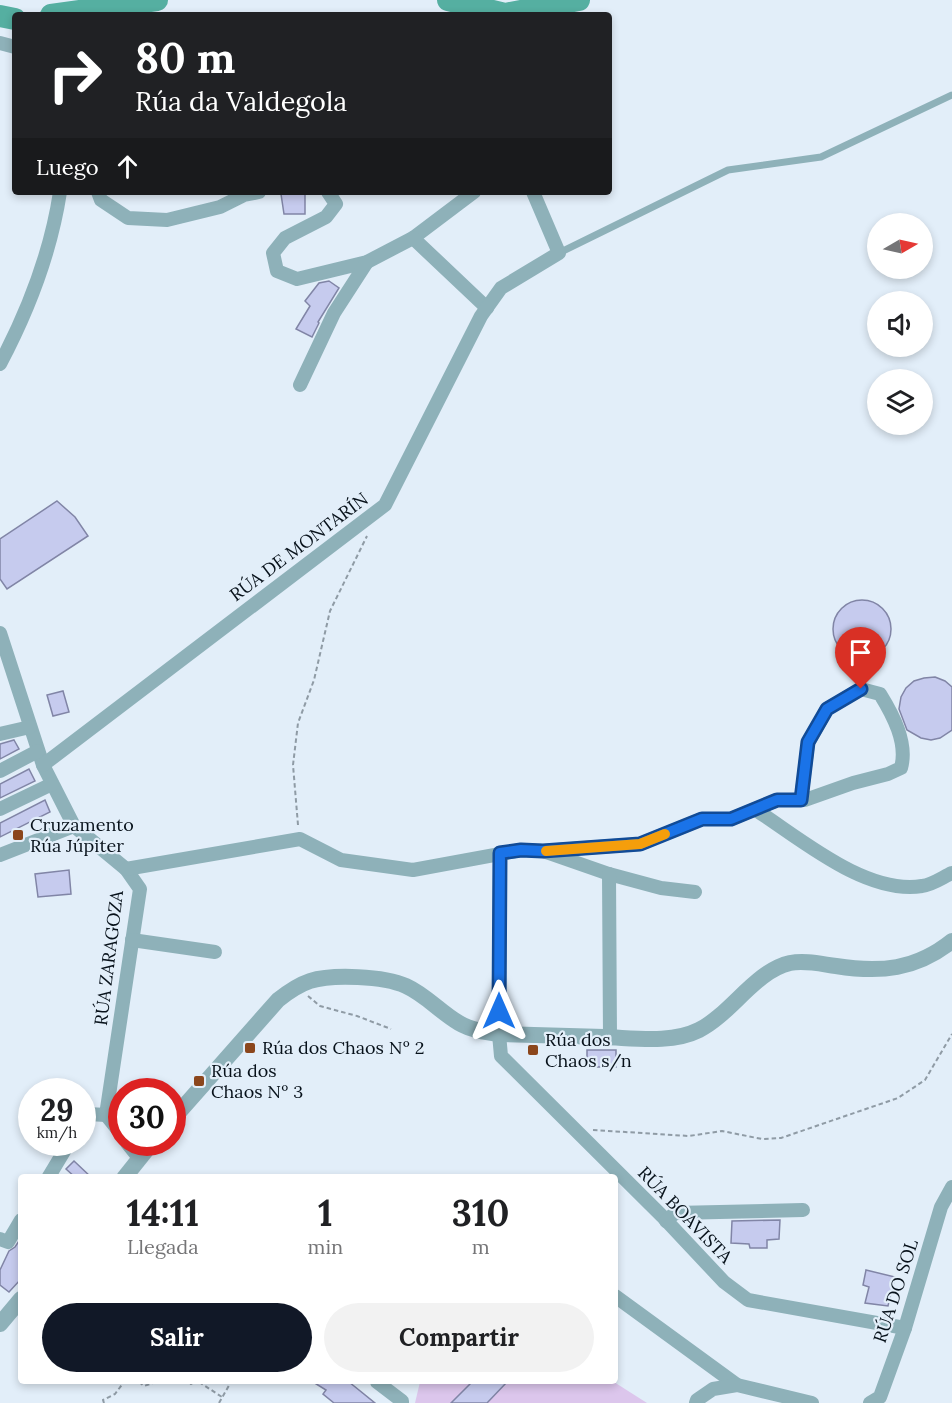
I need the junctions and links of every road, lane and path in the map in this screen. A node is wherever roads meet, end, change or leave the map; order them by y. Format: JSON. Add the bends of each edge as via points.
{"nodes":[{"id":1,"x":952,"y":95,"type":"edge"},
{"id":2,"x":60,"y":195,"type":"edge"},
{"id":3,"x":99,"y":195,"type":"edge"},
{"id":4,"x":244,"y":195,"type":"edge"},
{"id":5,"x":330,"y":195,"type":"edge"},
{"id":6,"x":470,"y":195,"type":"edge"},
{"id":7,"x":534,"y":195,"type":"edge"},
{"id":8,"x":412,"y":238,"type":"junction"},
{"id":9,"x":559,"y":253,"type":"junction"},
{"id":10,"x":367,"y":262,"type":"junction"},
{"id":11,"x":487,"y":308,"type":"junction"},
{"id":12,"x":0,"y":364,"type":"edge"},
{"id":13,"x":300,"y":386,"type":"dead end"},
{"id":14,"x":369,"y":531,"type":"dead end"},
{"id":15,"x":0,"y":638,"type":"edge"},
{"id":16,"x":30,"y":727,"type":"junction"},
{"id":17,"x":0,"y":734,"type":"edge"},
{"id":18,"x":38,"y":751,"type":"junction"},
{"id":19,"x":43,"y":765,"type":"junction"},
{"id":20,"x":0,"y":771,"type":"edge"},
{"id":21,"x":52,"y":784,"type":"junction"},
{"id":22,"x":801,"y":800,"type":"junction"},
{"id":23,"x":0,"y":809,"type":"edge"},
{"id":24,"x":756,"y":810,"type":"junction"},
{"id":25,"x":74,"y":826,"type":"junction"},
{"id":26,"x":300,"y":839,"type":"junction"},
{"id":27,"x":543,"y":851,"type":"junction"},
{"id":28,"x":500,"y":853,"type":"junction"},
{"id":29,"x":0,"y":855,"type":"edge"},
{"id":30,"x":126,"y":869,"type":"junction"},
{"id":31,"x":952,"y":873,"type":"edge"},
{"id":32,"x":609,"y":874,"type":"junction"},
{"id":33,"x":695,"y":892,"type":"dead end"},
{"id":34,"x":132,"y":940,"type":"junction"},
{"id":35,"x":952,"y":941,"type":"edge"},
{"id":36,"x":215,"y":952,"type":"dead end"},
{"id":37,"x":297,"y":988,"type":"junction"},
{"id":38,"x":391,"y":1029,"type":"dead end"},
{"id":39,"x":499,"y":1034,"type":"junction"},
{"id":40,"x":952,"y":1035,"type":"edge"},
{"id":41,"x":610,"y":1037,"type":"junction"},
{"id":42,"x":186,"y":1104,"type":"edge"},
{"id":43,"x":96,"y":1114,"type":"edge"},
{"id":44,"x":106,"y":1115,"type":"junction"},
{"id":45,"x":108,"y":1118,"type":"edge"},
{"id":46,"x":578,"y":1132,"type":"junction"},
{"id":47,"x":61,"y":1156,"type":"edge"},
{"id":48,"x":139,"y":1158,"type":"edge"},
{"id":49,"x":50,"y":1174,"type":"edge"},
{"id":50,"x":127,"y":1174,"type":"edge"},
{"id":51,"x":952,"y":1187,"type":"edge"},
{"id":52,"x":803,"y":1210,"type":"dead end"},
{"id":53,"x":666,"y":1221,"type":"junction"},
{"id":54,"x":18,"y":1225,"type":"edge"},
{"id":55,"x":0,"y":1239,"type":"edge"},
{"id":56,"x":618,"y":1298,"type":"edge"},
{"id":57,"x":18,"y":1303,"type":"edge"},
{"id":58,"x":0,"y":1324,"type":"edge"},
{"id":59,"x":905,"y":1328,"type":"junction"},
{"id":60,"x":122,"y":1384,"type":"edge"},
{"id":61,"x":202,"y":1384,"type":"edge"},
{"id":62,"x":230,"y":1384,"type":"edge"},
{"id":63,"x":380,"y":1384,"type":"edge"},
{"id":64,"x":737,"y":1385,"type":"junction"},
{"id":65,"x":222,"y":1396,"type":"junction"},
{"id":66,"x":104,"y":1403,"type":"edge"},
{"id":67,"x":219,"y":1403,"type":"edge"},
{"id":68,"x":402,"y":1403,"type":"edge"},
{"id":69,"x":696,"y":1403,"type":"edge"},
{"id":70,"x":812,"y":1403,"type":"edge"},
{"id":71,"x":870,"y":1403,"type":"edge"}],
"edges":[{"from":1,"to":9,"type":"lane","via":[[821,157],[728,170]]},
{"from":2,"to":12,"type":"street","via":[[57,215],[19,328]]},
{"from":3,"to":4,"type":"street","via":[[128,218],[167,220],[220,207]]},
{"from":5,"to":10,"type":"street","via":[[336,204],[326,217],[285,238],[273,253],[277,271],[297,279]]},
{"from":6,"to":8,"type":"street"},
{"from":7,"to":9,"type":"street"},
{"from":8,"to":10,"type":"street"},
{"from":8,"to":11,"type":"street"},
{"from":9,"to":11,"type":"street","name":"RÚA DE MONTARÍN","via":[[501,288]]},
{"from":10,"to":13,"type":"street","via":[[334,313]]},
{"from":11,"to":19,"type":"street","name":"RÚA DE MONTARÍN","via":[[385,505]]},
{"from":14,"to":26,"type":"path","via":[[330,611],[314,680],[298,723],[293,765]]},
{"from":15,"to":16,"type":"street","name":"RÚA ZARAGOZA"},
{"from":16,"to":17,"type":"street"},
{"from":16,"to":18,"type":"street","name":"RÚA ZARAGOZA"},
{"from":18,"to":19,"type":"street","name":"RÚA ZARAGOZA"},
{"from":18,"to":20,"type":"street"},
{"from":19,"to":21,"type":"street","name":"RÚA ZARAGOZA"},
{"from":21,"to":23,"type":"street"},
{"from":21,"to":25,"type":"street","name":"RÚA ZARAGOZA"},
{"from":22,"to":22,"type":"street","via":[[808,742],[827,709],[861,689],[880,694],[893,715],[904,756],[901,768]]},
{"from":22,"to":24,"type":"street","via":[[777,800]]},
{"from":24,"to":27,"type":"street","via":[[731,819],[702,819],[640,844]]},
{"from":24,"to":31,"type":"street","via":[[846,869],[884,885],[923,886]]},
{"from":25,"to":29,"type":"street"},
{"from":25,"to":30,"type":"street","name":"RÚA ZARAGOZA"},
{"from":26,"to":28,"type":"street","via":[[341,860],[413,870]]},
{"from":26,"to":30,"type":"street"},
{"from":27,"to":28,"type":"street"},
{"from":27,"to":32,"type":"street"},
{"from":28,"to":39,"type":"street","name":"RÚA BOAVISTA"},
{"from":30,"to":34,"type":"street","name":"RÚA ZARAGOZA","via":[[140,889]]},
{"from":32,"to":33,"type":"street","via":[[661,888]]},
{"from":32,"to":41,"type":"street"},
{"from":34,"to":36,"type":"street"},
{"from":34,"to":44,"type":"street","name":"RÚA ZARAGOZA"},
{"from":35,"to":41,"type":"street","via":[[924,959],[877,970],[804,961],[786,964],[764,977],[713,1021],[689,1034]]},
{"from":37,"to":38,"type":"path","via":[[320,1006]]},
{"from":37,"to":39,"type":"street","via":[[329,978],[390,981],[406,986],[459,1024]]},
{"from":37,"to":42,"type":"street","via":[[279,1000]]},
{"from":39,"to":41,"type":"street"},
{"from":39,"to":46,"type":"street","name":"RÚA BOAVISTA","via":[[501,1056]]},
{"from":40,"to":46,"type":"path","via":[[925,1080],[898,1098],[781,1138],[762,1139],[722,1131],[689,1136],[585,1129]]},
{"from":43,"to":44,"type":"street"},
{"from":44,"to":45,"type":"street"},
{"from":46,"to":53,"type":"street","name":"RÚA BOAVISTA"},
{"from":47,"to":49,"type":"street"},
{"from":48,"to":50,"type":"street"},
{"from":51,"to":59,"type":"street","name":"RÚA DO SOL","via":[[941,1207]]},
{"from":52,"to":53,"type":"street","via":[[675,1213]]},
{"from":53,"to":59,"type":"street","name":"RÚA BOAVISTA","via":[[748,1300]]},
{"from":54,"to":55,"type":"street","via":[[8,1242]]},
{"from":56,"to":64,"type":"street"},
{"from":57,"to":58,"type":"street"},
{"from":59,"to":71,"type":"street","name":"RÚA DO SOL","via":[[880,1397]]},
{"from":60,"to":66,"type":"path"},
{"from":61,"to":65,"type":"path"},
{"from":62,"to":65,"type":"path"},
{"from":63,"to":68,"type":"street"},
{"from":64,"to":69,"type":"street","via":[[713,1389]]},
{"from":64,"to":70,"type":"street"},
{"from":65,"to":67,"type":"path"}]}
